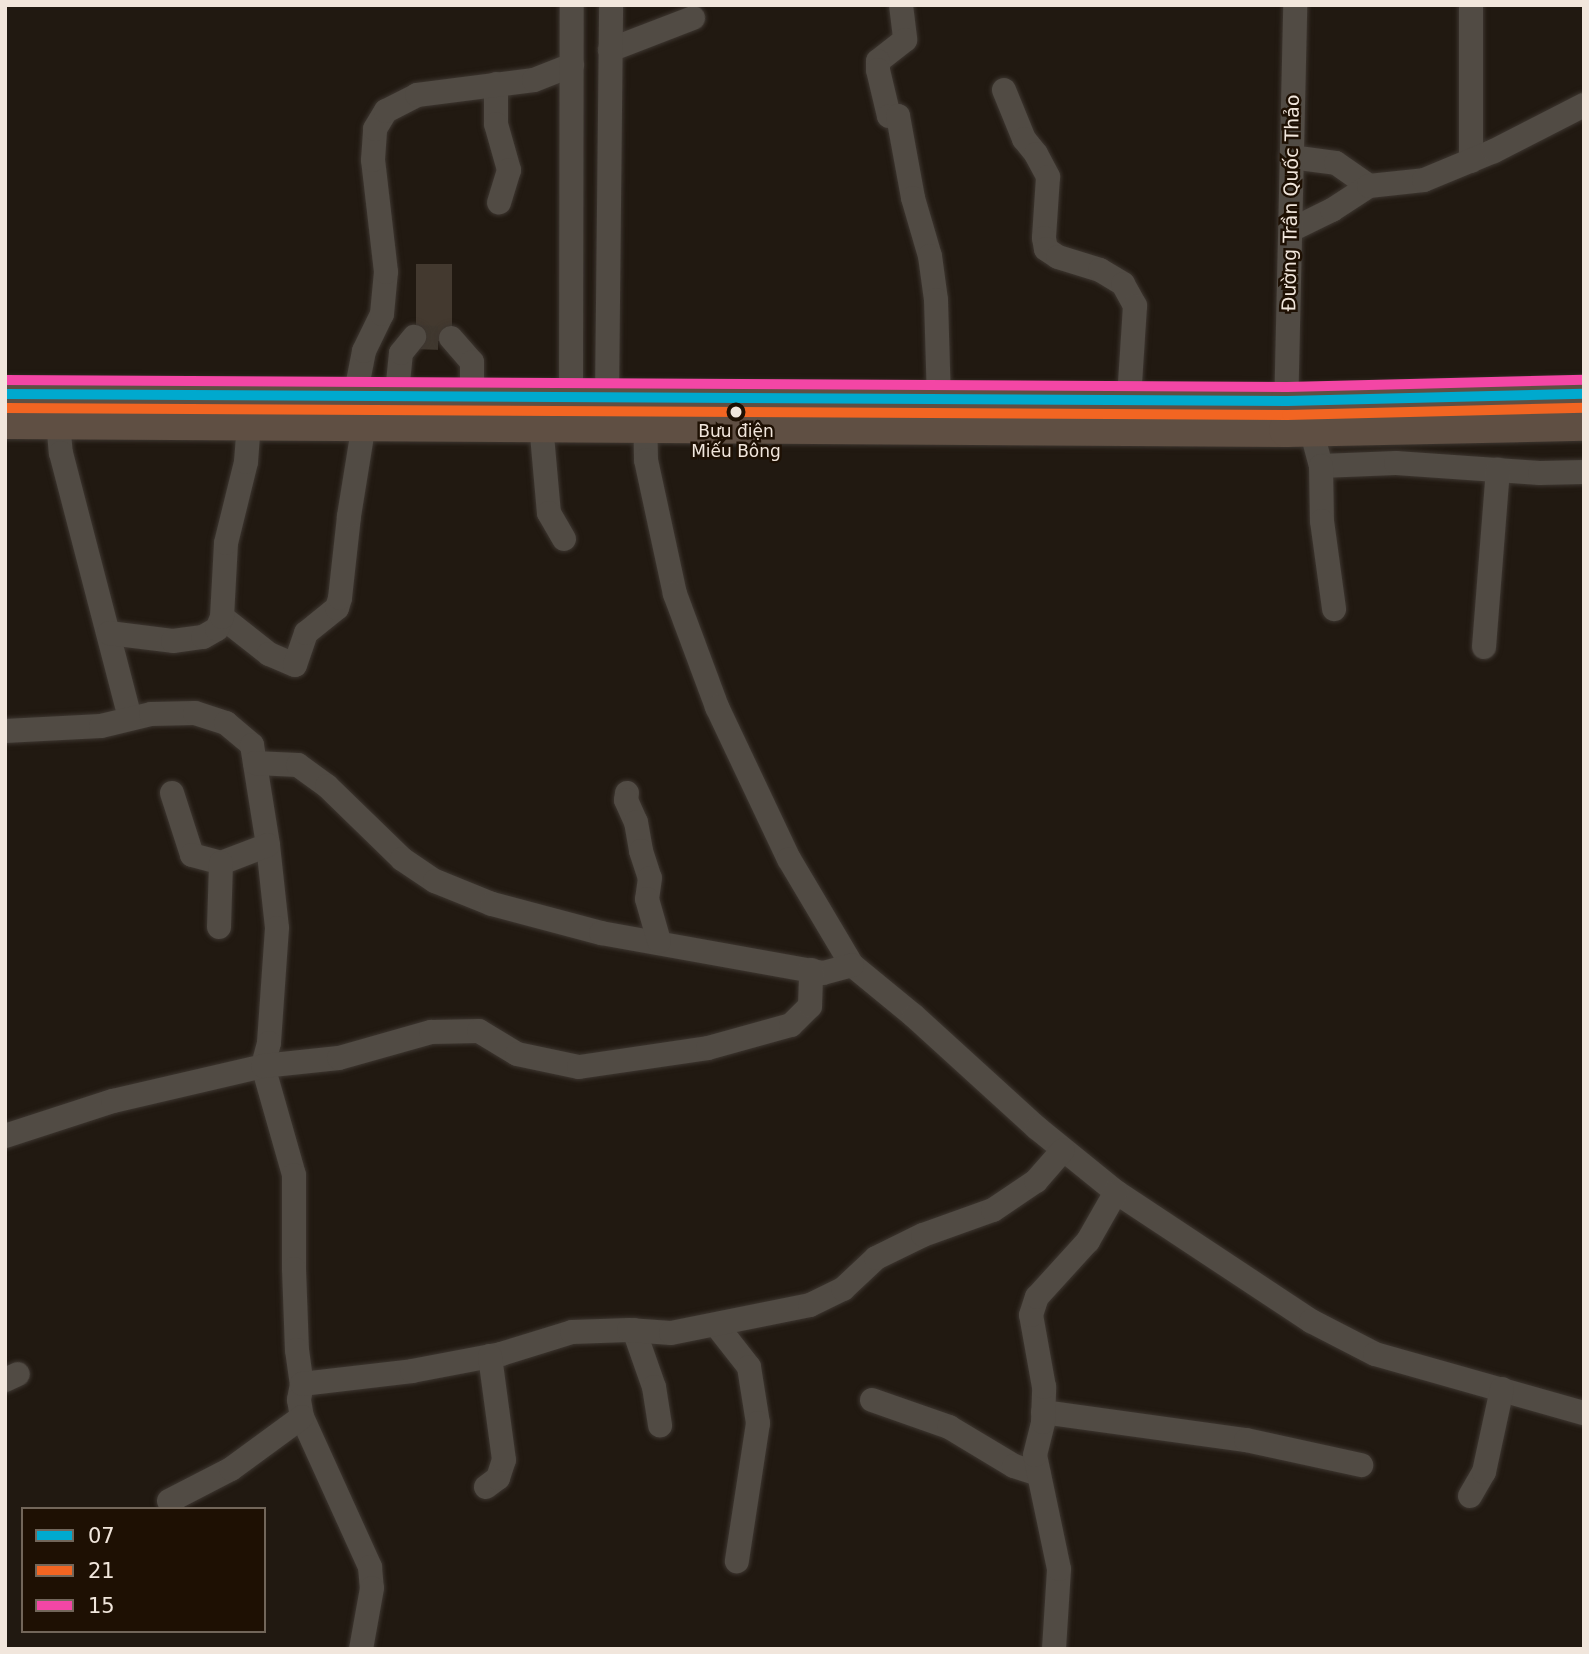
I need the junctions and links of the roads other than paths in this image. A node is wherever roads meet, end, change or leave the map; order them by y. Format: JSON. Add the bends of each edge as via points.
{"nodes":[{"id":1,"x":572,"y":5,"type":"edge"},
{"id":2,"x":611,"y":5,"type":"edge"},
{"id":3,"x":901,"y":5,"type":"edge"},
{"id":4,"x":1295,"y":5,"type":"edge"},
{"id":5,"x":1471,"y":5,"type":"edge"},
{"id":6,"x":693,"y":18,"type":"dead end"},
{"id":7,"x":610,"y":50,"type":"junction"},
{"id":8,"x":572,"y":65,"type":"junction"},
{"id":9,"x":496,"y":84,"type":"junction"},
{"id":10,"x":1004,"y":90,"type":"dead end"},
{"id":11,"x":1584,"y":105,"type":"edge"},
{"id":12,"x":1291,"y":157,"type":"junction"},
{"id":13,"x":1471,"y":161,"type":"junction"},
{"id":14,"x":1368,"y":186,"type":"junction"},
{"id":15,"x":499,"y":203,"type":"dead end"},
{"id":16,"x":1291,"y":230,"type":"junction"},
{"id":17,"x":414,"y":337,"type":"dead end"},
{"id":18,"x":451,"y":338,"type":"dead end"},
{"id":19,"x":5,"y":394,"type":"edge"},
{"id":20,"x":1584,"y":394,"type":"edge"},
{"id":21,"x":472,"y":398,"type":"junction"},
{"id":22,"x":571,"y":398,"type":"junction"},
{"id":23,"x":607,"y":398,"type":"junction"},
{"id":24,"x":939,"y":400,"type":"junction"},
{"id":25,"x":1129,"y":400,"type":"junction"},
{"id":26,"x":378,"y":410,"type":"junction"},
{"id":27,"x":645,"y":412,"type":"junction"},
{"id":28,"x":1295,"y":420,"type":"junction"},
{"id":29,"x":5,"y":421,"type":"edge"},
{"id":30,"x":58,"y":421,"type":"junction"},
{"id":31,"x":249,"y":422,"type":"junction"},
{"id":32,"x":1584,"y":423,"type":"edge"},
{"id":33,"x":541,"y":424,"type":"junction"},
{"id":34,"x":1321,"y":466,"type":"junction"},
{"id":35,"x":1498,"y":470,"type":"junction"},
{"id":36,"x":1584,"y":472,"type":"edge"},
{"id":37,"x":564,"y":539,"type":"dead end"},
{"id":38,"x":1334,"y":609,"type":"dead end"},
{"id":39,"x":222,"y":617,"type":"junction"},
{"id":40,"x":108,"y":633,"type":"junction"},
{"id":41,"x":1484,"y":647,"type":"dead end"},
{"id":42,"x":130,"y":718,"type":"junction"},
{"id":43,"x":5,"y":731,"type":"edge"},
{"id":44,"x":255,"y":763,"type":"junction"},
{"id":45,"x":172,"y":793,"type":"dead end"},
{"id":46,"x":627,"y":793,"type":"dead end"},
{"id":47,"x":268,"y":845,"type":"junction"},
{"id":48,"x":221,"y":863,"type":"junction"},
{"id":49,"x":219,"y":927,"type":"dead end"},
{"id":50,"x":659,"y":941,"type":"junction"},
{"id":51,"x":852,"y":965,"type":"junction"},
{"id":52,"x":811,"y":970,"type":"junction"},
{"id":53,"x":263,"y":1066,"type":"junction"},
{"id":54,"x":5,"y":1136,"type":"edge"},
{"id":55,"x":1063,"y":1150,"type":"junction"},
{"id":56,"x":1116,"y":1192,"type":"junction"},
{"id":57,"x":717,"y":1326,"type":"junction"},
{"id":58,"x":634,"y":1330,"type":"junction"},
{"id":59,"x":490,"y":1356,"type":"junction"},
{"id":60,"x":302,"y":1384,"type":"junction"},
{"id":61,"x":1502,"y":1389,"type":"junction"},
{"id":62,"x":872,"y":1400,"type":"dead end"},
{"id":63,"x":1043,"y":1412,"type":"junction"},
{"id":64,"x":1584,"y":1413,"type":"edge"},
{"id":65,"x":302,"y":1417,"type":"junction"},
{"id":66,"x":660,"y":1426,"type":"dead end"},
{"id":67,"x":1361,"y":1465,"type":"dead end"},
{"id":68,"x":1040,"y":1474,"type":"junction"},
{"id":69,"x":486,"y":1487,"type":"dead end"},
{"id":70,"x":1470,"y":1496,"type":"dead end"},
{"id":71,"x":169,"y":1501,"type":"dead end"},
{"id":72,"x":737,"y":1560,"type":"dead end"},
{"id":73,"x":360,"y":1649,"type":"edge"},
{"id":74,"x":1054,"y":1649,"type":"edge"}],
"edges":[{"from":1,"to":8,"type":"street"},
{"from":2,"to":7,"type":"street"},
{"from":3,"to":24,"type":"street","via":[[905,40],[878,61],[877,70],[889,116],[898,116],[913,198],[930,256]]},
{"from":4,"to":12,"type":"street","name":"Đường Trần Quốc Thảo"},
{"from":5,"to":13,"type":"street"},
{"from":6,"to":7,"type":"street"},
{"from":7,"to":23,"type":"street"},
{"from":8,"to":9,"type":"street","via":[[534,80]]},
{"from":8,"to":22,"type":"street"},
{"from":9,"to":15,"type":"street","via":[[496,124],[509,170]]},
{"from":9,"to":26,"type":"street","via":[[417,95],[386,111],[375,129],[373,159],[386,272],[382,314],[364,351]]},
{"from":10,"to":25,"type":"street","via":[[1024,139],[1048,177],[1046,249],[1123,284],[1135,306]]},
{"from":11,"to":13,"type":"street"},
{"from":12,"to":14,"type":"street","via":[[1336,163]]},
{"from":12,"to":16,"type":"street","name":"Đường Trần Quốc Thảo"},
{"from":13,"to":14,"type":"street","via":[[1413,183]]},
{"from":14,"to":16,"type":"street"},
{"from":16,"to":28,"type":"street","name":"Đường Trần Quốc Thảo"},
{"from":17,"to":26,"type":"street","via":[[401,353]]},
{"from":18,"to":21,"type":"street","via":[[471,362]]},
{"from":19,"to":26,"type":"highway"},
{"from":20,"to":28,"type":"highway"},
{"from":21,"to":22,"type":"highway"},
{"from":21,"to":26,"type":"highway"},
{"from":22,"to":23,"type":"highway"},
{"from":23,"to":27,"type":"highway"},
{"from":24,"to":25,"type":"highway"},
{"from":24,"to":27,"type":"highway"},
{"from":25,"to":28,"type":"highway"},
{"from":26,"to":31,"type":"highway"},
{"from":26,"to":33,"type":"highway"},
{"from":26,"to":39,"type":"street","via":[[349,516],[337,608],[306,633],[295,665],[269,654]]},
{"from":27,"to":28,"type":"highway"},
{"from":27,"to":33,"type":"highway"},
{"from":27,"to":51,"type":"street","via":[[646,460],[675,594],[717,707],[789,859]]},
{"from":28,"to":32,"type":"highway"},
{"from":28,"to":34,"type":"street","name":"Đường Trần Quốc Thảo"},
{"from":29,"to":30,"type":"highway"},
{"from":30,"to":31,"type":"highway"},
{"from":30,"to":40,"type":"street","via":[[61,453]]},
{"from":31,"to":39,"type":"street","via":[[246,462],[226,543]]},
{"from":33,"to":37,"type":"street","via":[[549,513]]},
{"from":34,"to":35,"type":"street","via":[[1396,463]]},
{"from":34,"to":38,"type":"street","name":"Đường Trần Quốc Thảo","via":[[1322,521]]},
{"from":35,"to":36,"type":"street"},
{"from":35,"to":41,"type":"street"},
{"from":39,"to":40,"type":"street","via":[[217,629],[203,637],[173,641]]},
{"from":40,"to":42,"type":"street"},
{"from":42,"to":43,"type":"street","via":[[101,726]]},
{"from":42,"to":44,"type":"street","via":[[195,713],[226,723],[252,745]]},
{"from":44,"to":47,"type":"street"},
{"from":44,"to":50,"type":"street","via":[[298,765],[327,786],[402,859],[435,881],[504,907],[601,933]]},
{"from":45,"to":48,"type":"street","via":[[192,855]]},
{"from":46,"to":50,"type":"street","via":[[650,878],[647,899]]},
{"from":47,"to":48,"type":"street"},
{"from":47,"to":53,"type":"street","via":[[277,928],[269,1043]]},
{"from":48,"to":49,"type":"street"},
{"from":50,"to":52,"type":"street"},
{"from":51,"to":52,"type":"street","via":[[823,973]]},
{"from":51,"to":55,"type":"street"},
{"from":52,"to":53,"type":"street","via":[[810,1006],[791,1025],[708,1048],[579,1067],[517,1054],[479,1031],[431,1032],[339,1058]]},
{"from":53,"to":54,"type":"street","via":[[113,1101]]},
{"from":53,"to":60,"type":"street","via":[[294,1175],[294,1283]]},
{"from":55,"to":56,"type":"street"},
{"from":55,"to":57,"type":"street","via":[[1036,1181],[993,1210],[876,1258],[843,1289],[810,1305]]},
{"from":56,"to":61,"type":"street","via":[[1311,1321],[1364,1349]]},
{"from":56,"to":63,"type":"street","via":[[1088,1241],[1037,1297],[1031,1315],[1044,1387]]},
{"from":57,"to":58,"type":"street","via":[[671,1333]]},
{"from":57,"to":72,"type":"street","via":[[749,1367],[758,1423]]},
{"from":58,"to":59,"type":"street","via":[[572,1332]]},
{"from":58,"to":66,"type":"street","via":[[654,1387]]},
{"from":59,"to":60,"type":"street"},
{"from":59,"to":69,"type":"street","via":[[504,1460],[498,1478]]},
{"from":60,"to":65,"type":"street"},
{"from":61,"to":64,"type":"street"},
{"from":61,"to":70,"type":"street","via":[[1483,1472]]},
{"from":62,"to":68,"type":"street","via":[[949,1427],[1014,1466]]},
{"from":63,"to":67,"type":"street","via":[[1246,1440]]},
{"from":63,"to":68,"type":"street","via":[[1035,1455]]},
{"from":65,"to":71,"type":"street","via":[[231,1469]]},
{"from":65,"to":73,"type":"street","via":[[370,1567],[372,1588]]},
{"from":68,"to":74,"type":"street","via":[[1059,1569]]}]}
